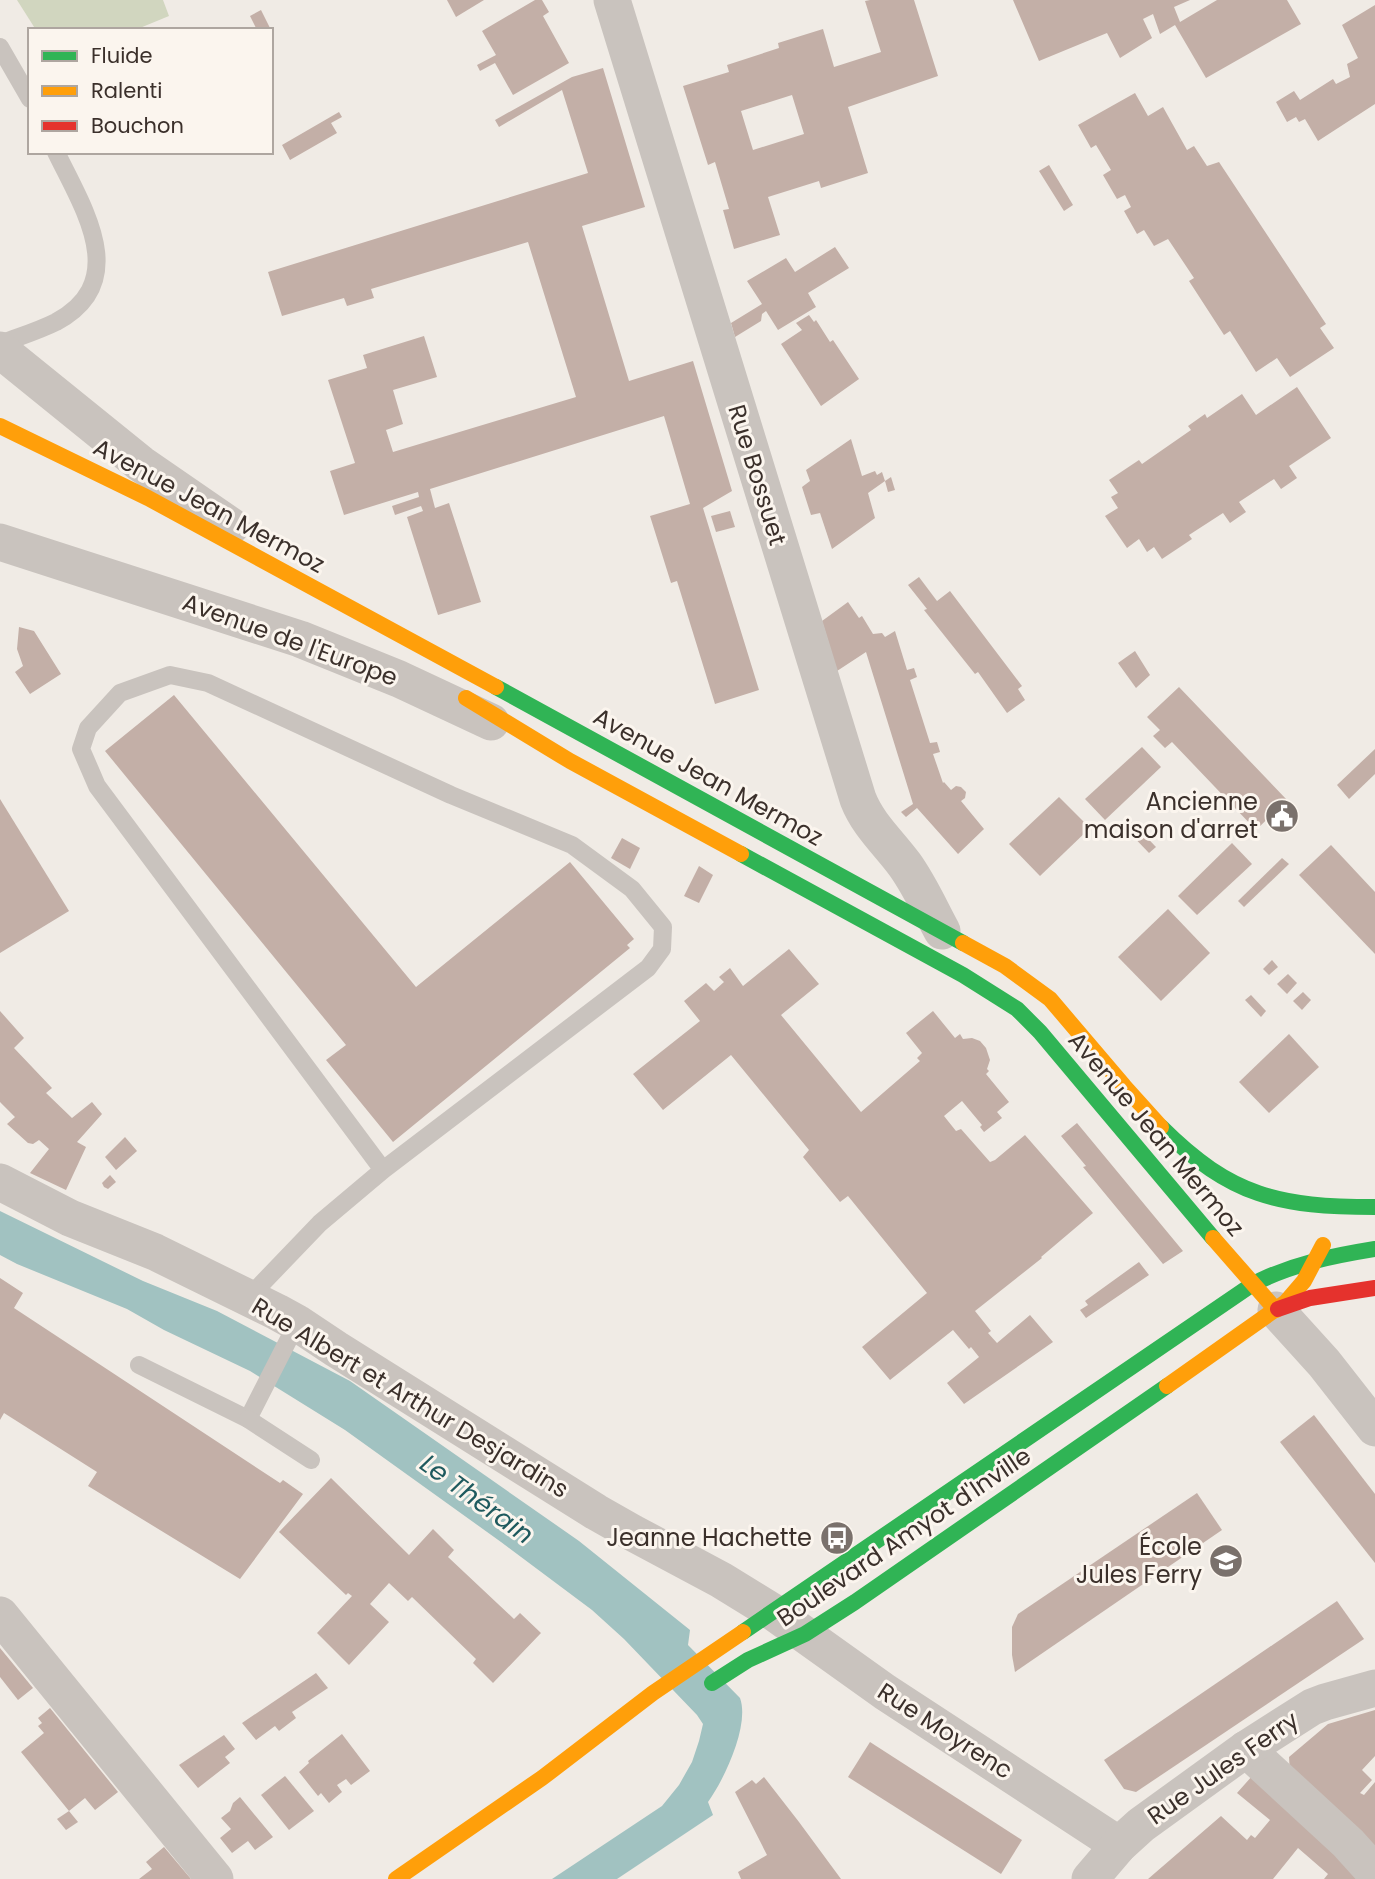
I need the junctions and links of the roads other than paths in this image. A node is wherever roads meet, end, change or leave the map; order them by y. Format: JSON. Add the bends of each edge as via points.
{"nodes":[{"id":1,"x":612,"y":0,"type":"edge"},
{"id":2,"x":0,"y":47,"type":"edge"},
{"id":3,"x":28,"y":96,"type":"edge"},
{"id":4,"x":57,"y":154,"type":"edge"},
{"id":5,"x":0,"y":344,"type":"edge"},
{"id":6,"x":0,"y":350,"type":"edge"},
{"id":7,"x":0,"y":426,"type":"edge"},
{"id":8,"x":0,"y":542,"type":"edge"},
{"id":9,"x":372,"y":619,"type":"junction"},
{"id":10,"x":428,"y":676,"type":"dead end"},
{"id":11,"x":570,"y":761,"type":"junction"},
{"id":12,"x":943,"y":931,"type":"junction"},
{"id":13,"x":383,"y":1170,"type":"junction"},
{"id":14,"x":0,"y":1182,"type":"edge"},
{"id":15,"x":1371,"y":1200,"type":"edge"},
{"id":16,"x":1349,"y":1207,"type":"junction"},
{"id":17,"x":1375,"y":1250,"type":"edge"},
{"id":18,"x":1315,"y":1260,"type":"junction"},
{"id":19,"x":1375,"y":1288,"type":"edge"},
{"id":20,"x":1265,"y":1297,"type":"junction"},
{"id":21,"x":248,"y":1298,"type":"junction"},
{"id":22,"x":293,"y":1332,"type":"junction"},
{"id":23,"x":139,"y":1365,"type":"dead end"},
{"id":24,"x":248,"y":1419,"type":"junction"},
{"id":25,"x":1375,"y":1428,"type":"edge"},
{"id":26,"x":311,"y":1460,"type":"dead end"},
{"id":27,"x":773,"y":1612,"type":"junction"},
{"id":28,"x":0,"y":1615,"type":"edge"},
{"id":29,"x":805,"y":1634,"type":"junction"},
{"id":30,"x":704,"y":1688,"type":"dead end"},
{"id":31,"x":1375,"y":1688,"type":"edge"},
{"id":32,"x":624,"y":1736,"type":"dead end"},
{"id":33,"x":1247,"y":1749,"type":"junction"},
{"id":34,"x":542,"y":1778,"type":"junction"},
{"id":35,"x":1119,"y":1845,"type":"junction"},
{"id":36,"x":1375,"y":1873,"type":"edge"},
{"id":37,"x":215,"y":1879,"type":"edge"},
{"id":38,"x":396,"y":1879,"type":"edge"},
{"id":39,"x":1090,"y":1879,"type":"edge"}],
"edges":[{"from":1,"to":12,"type":"street","name":"Rue Bossuet","via":[[858,799],[870,823],[915,880]]},
{"from":2,"to":3,"type":"lane"},
{"from":4,"to":5,"type":"lane","via":[[95,240],[97,259],[91,290],[57,322]]},
{"from":6,"to":9,"type":"street","name":"Avenue de l'Europe","via":[[170,486]]},
{"from":7,"to":9,"type":"main road","name":"Avenue Jean Mermoz","via":[[148,498]]},
{"from":8,"to":11,"type":"street","name":"Avenue de l'Europe","via":[[337,653]]},
{"from":9,"to":12,"type":"main road","name":"Avenue Jean Mermoz"},
{"from":10,"to":11,"type":"main road","name":"Avenue Jean Mermoz"},
{"from":11,"to":20,"type":"main road","name":"Avenue Jean Mermoz","via":[[963,975],[1017,1009]]},
{"from":12,"to":16,"type":"main road","name":"Avenue Jean Mermoz","via":[[1005,966],[1050,999],[1160,1125],[1207,1168],[1275,1200]]},
{"from":13,"to":13,"type":"lane","via":[[97,786],[80,749],[88,728],[120,694],[170,675],[208,683],[451,795],[572,845],[632,889],[663,927],[662,949],[648,968]]},
{"from":13,"to":21,"type":"lane","via":[[320,1223]]},
{"from":14,"to":21,"type":"street","name":"Rue Albert et Arthur Desjardins"},
{"from":15,"to":16,"type":"main road","name":"Avenue Jean Mermoz"},
{"from":16,"to":18,"type":"main road"},
{"from":17,"to":18,"type":"main road"},
{"from":18,"to":20,"type":"main road","via":[[1281,1269]]},
{"from":18,"to":20,"type":"main road","via":[[1297,1293]]},
{"from":19,"to":20,"type":"main road","via":[[1310,1298]]},
{"from":20,"to":25,"type":"street"},
{"from":20,"to":27,"type":"main road","name":"Boulevard Amyot d'Inville"},
{"from":20,"to":29,"type":"main road","name":"Boulevard Amyot d'Inville"},
{"from":21,"to":22,"type":"street","name":"Rue Albert et Arthur Desjardins"},
{"from":22,"to":24,"type":"lane"},
{"from":22,"to":27,"type":"street","name":"Rue Albert et Arthur Desjardins","via":[[336,1349],[596,1512]]},
{"from":23,"to":24,"type":"lane"},
{"from":24,"to":26,"type":"lane"},
{"from":27,"to":29,"type":"street","name":"Rue Moyrenc"},
{"from":27,"to":34,"type":"main road","name":"Boulevard Amyot d'Inville","via":[[653,1693]]},
{"from":28,"to":37,"type":"street"},
{"from":29,"to":30,"type":"main road","name":"Boulevard Amyot d'Inville","via":[[762,1653]]},
{"from":29,"to":35,"type":"street","name":"Rue Moyrenc","via":[[885,1692]]},
{"from":31,"to":33,"type":"street","name":"Rue Jules Ferry","via":[[1312,1707]]},
{"from":32,"to":34,"type":"main road","name":"Boulevard Amyot d'Inville"},
{"from":33,"to":35,"type":"street","name":"Rue Jules Ferry"},
{"from":33,"to":36,"type":"street"},
{"from":34,"to":38,"type":"main road","name":"Boulevard Amyot d'Inville"},
{"from":35,"to":39,"type":"street","name":"Rue Jules Ferry"}]}
